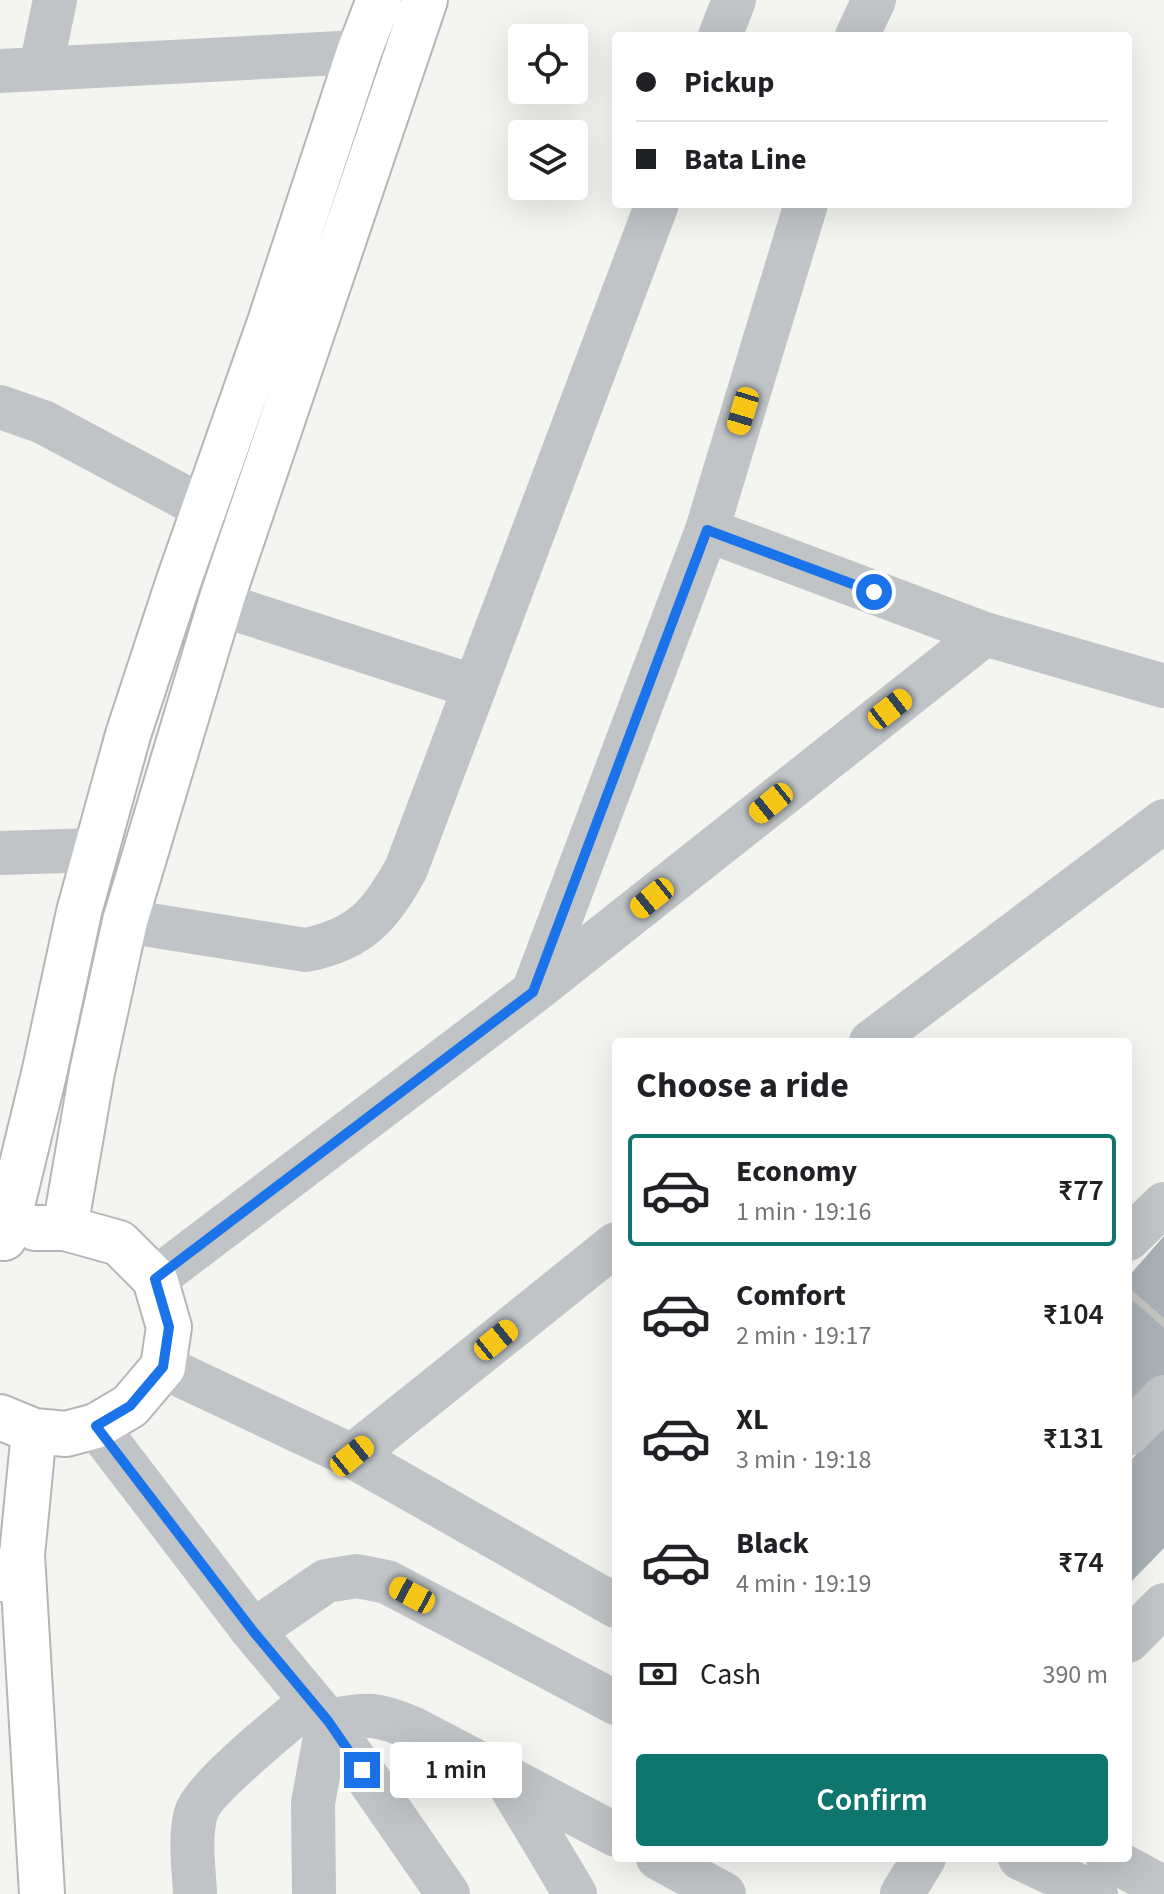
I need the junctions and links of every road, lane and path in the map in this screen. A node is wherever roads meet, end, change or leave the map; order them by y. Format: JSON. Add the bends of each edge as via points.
{"nodes":[{"id":1,"x":55,"y":0,"type":"edge"},
{"id":2,"x":379,"y":0,"type":"edge"},
{"id":3,"x":425,"y":0,"type":"edge"},
{"id":4,"x":734,"y":0,"type":"edge"},
{"id":5,"x":874,"y":0,"type":"edge"},
{"id":6,"x":722,"y":32,"type":"edge"},
{"id":7,"x":859,"y":32,"type":"edge"},
{"id":8,"x":359,"y":52,"type":"junction"},
{"id":9,"x":21,"y":69,"type":"edge"},
{"id":10,"x":655,"y":208,"type":"edge"},
{"id":11,"x":805,"y":208,"type":"edge"},
{"id":12,"x":0,"y":407,"type":"edge"},
{"id":13,"x":204,"y":508,"type":"junction"},
{"id":14,"x":707,"y":530,"type":"junction"},
{"id":15,"x":220,"y":604,"type":"junction"},
{"id":16,"x":985,"y":634,"type":"junction"},
{"id":17,"x":1164,"y":686,"type":"edge"},
{"id":18,"x":475,"y":687,"type":"junction"},
{"id":19,"x":1164,"y":821,"type":"edge"},
{"id":20,"x":96,"y":850,"type":"junction"},
{"id":21,"x":0,"y":853,"type":"edge"},
{"id":22,"x":125,"y":921,"type":"junction"},
{"id":23,"x":533,"y":992,"type":"junction"},
{"id":24,"x":876,"y":1038,"type":"edge"},
{"id":25,"x":1164,"y":1204,"type":"edge"},
{"id":26,"x":65,"y":1228,"type":"junction"},
{"id":27,"x":1132,"y":1235,"type":"edge"},
{"id":28,"x":2,"y":1240,"type":"edge"},
{"id":29,"x":612,"y":1247,"type":"edge"},
{"id":30,"x":155,"y":1279,"type":"junction"},
{"id":31,"x":163,"y":1367,"type":"junction"},
{"id":32,"x":1164,"y":1397,"type":"edge"},
{"id":33,"x":17,"y":1424,"type":"edge"},
{"id":34,"x":96,"y":1426,"type":"junction"},
{"id":35,"x":1132,"y":1430,"type":"edge"},
{"id":36,"x":352,"y":1456,"type":"junction"},
{"id":37,"x":11,"y":1573,"type":"edge"},
{"id":38,"x":612,"y":1604,"type":"edge"},
{"id":39,"x":1164,"y":1605,"type":"edge"},
{"id":40,"x":253,"y":1631,"type":"junction"},
{"id":41,"x":1132,"y":1637,"type":"edge"},
{"id":42,"x":612,"y":1701,"type":"edge"},
{"id":43,"x":319,"y":1711,"type":"junction"},
{"id":44,"x":505,"y":1777,"type":"junction"},
{"id":45,"x":612,"y":1833,"type":"edge"},
{"id":46,"x":665,"y":1862,"type":"edge"},
{"id":47,"x":922,"y":1862,"type":"edge"},
{"id":48,"x":1028,"y":1862,"type":"edge"},
{"id":49,"x":1115,"y":1862,"type":"edge"},
{"id":50,"x":1164,"y":1888,"type":"edge"},
{"id":51,"x":42,"y":1894,"type":"edge"},
{"id":52,"x":195,"y":1894,"type":"edge"},
{"id":53,"x":314,"y":1894,"type":"edge"},
{"id":54,"x":448,"y":1894,"type":"edge"},
{"id":55,"x":575,"y":1894,"type":"edge"},
{"id":56,"x":724,"y":1894,"type":"edge"},
{"id":57,"x":902,"y":1894,"type":"edge"},
{"id":58,"x":1096,"y":1894,"type":"edge"}],
"edges":[{"from":1,"to":9,"type":"street"},
{"from":2,"to":8,"type":"main road"},
{"from":3,"to":15,"type":"main road"},
{"from":4,"to":6,"type":"street"},
{"from":5,"to":7,"type":"street"},
{"from":8,"to":9,"type":"street"},
{"from":8,"to":13,"type":"main road"},
{"from":10,"to":18,"type":"street"},
{"from":11,"to":14,"type":"street"},
{"from":12,"to":13,"type":"street","via":[[43,422]]},
{"from":13,"to":20,"type":"main road","via":[[128,735]]},
{"from":14,"to":16,"type":"street"},
{"from":14,"to":23,"type":"street"},
{"from":15,"to":18,"type":"street"},
{"from":15,"to":22,"type":"main road"},
{"from":16,"to":17,"type":"street"},
{"from":16,"to":23,"type":"street"},
{"from":18,"to":22,"type":"street","via":[[406,869],[387,903],[358,931],[332,945],[306,950]]},
{"from":19,"to":24,"type":"street"},
{"from":20,"to":21,"type":"street"},
{"from":20,"to":28,"type":"main road"},
{"from":22,"to":26,"type":"main road"},
{"from":23,"to":30,"type":"street"},
{"from":25,"to":27,"type":"street"},
{"from":26,"to":28,"type":"main road","via":[[29,1228]]},
{"from":26,"to":30,"type":"main road","via":[[119,1243]]},
{"from":29,"to":36,"type":"street"},
{"from":30,"to":31,"type":"main road","via":[[169,1327]]},
{"from":31,"to":34,"type":"main road","via":[[130,1406]]},
{"from":31,"to":36,"type":"street"},
{"from":32,"to":35,"type":"street"},
{"from":33,"to":34,"type":"main road","via":[[66,1434]]},
{"from":33,"to":37,"type":"main road"},
{"from":34,"to":40,"type":"street"},
{"from":36,"to":38,"type":"street"},
{"from":37,"to":51,"type":"main road"},
{"from":39,"to":41,"type":"street"},
{"from":40,"to":42,"type":"street","via":[[326,1581],[357,1576],[387,1582]]},
{"from":40,"to":43,"type":"street"},
{"from":43,"to":44,"type":"street","via":[[387,1717]]},
{"from":43,"to":52,"type":"street","via":[[214,1787],[197,1809],[192,1832]]},
{"from":43,"to":53,"type":"street"},
{"from":43,"to":54,"type":"street"},
{"from":44,"to":45,"type":"street"},
{"from":44,"to":55,"type":"street"},
{"from":46,"to":56,"type":"street"},
{"from":47,"to":57,"type":"street"},
{"from":48,"to":58,"type":"street"},
{"from":49,"to":50,"type":"street"}]}
